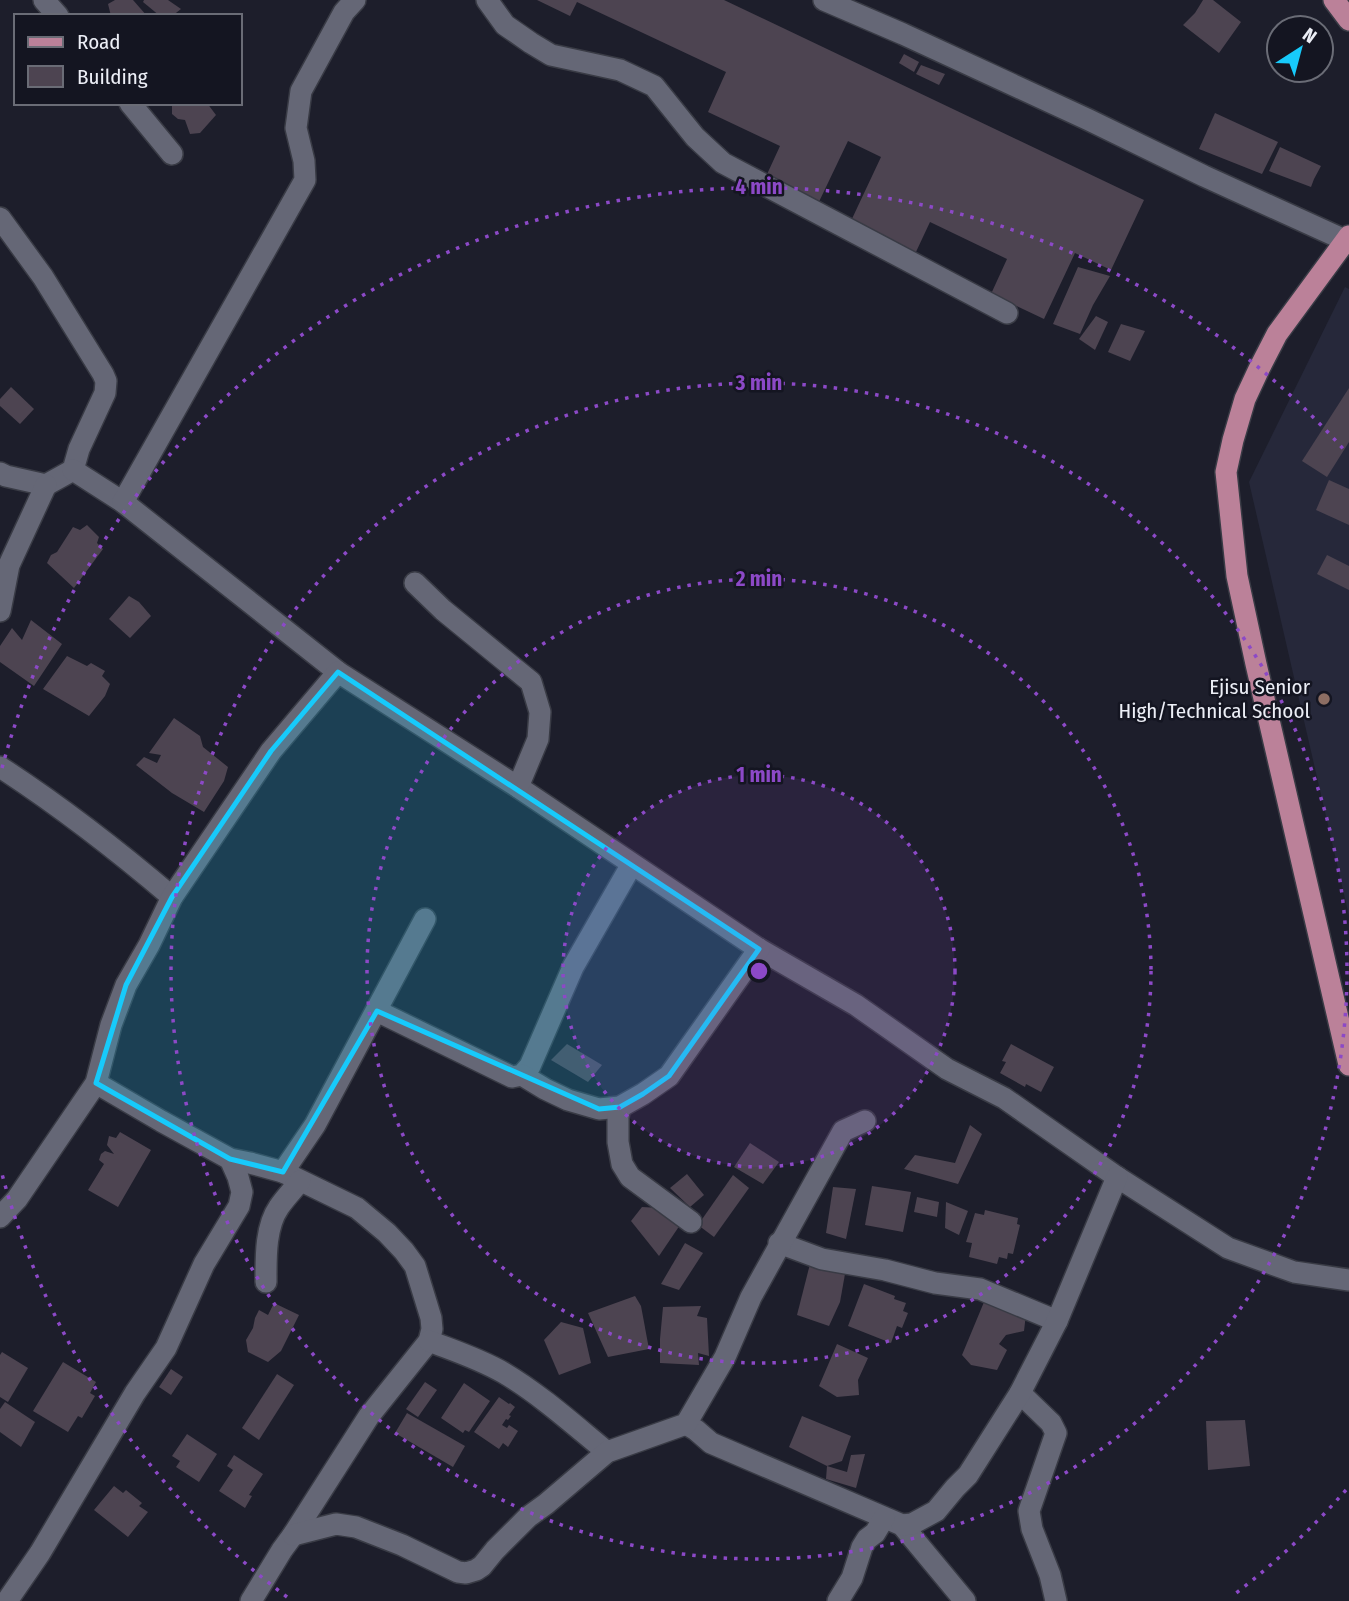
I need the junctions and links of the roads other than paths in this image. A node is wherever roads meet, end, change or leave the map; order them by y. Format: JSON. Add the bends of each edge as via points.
{"nodes":[{"id":1,"x":44,"y":0,"type":"edge"},
{"id":2,"x":355,"y":0,"type":"edge"},
{"id":3,"x":487,"y":0,"type":"edge"},
{"id":4,"x":824,"y":0,"type":"edge"},
{"id":5,"x":1335,"y":0,"type":"edge"},
{"id":6,"x":56,"y":14,"type":"edge"},
{"id":7,"x":1349,"y":20,"type":"edge"},
{"id":8,"x":132,"y":105,"type":"edge"},
{"id":9,"x":172,"y":154,"type":"dead end"},
{"id":10,"x":0,"y":218,"type":"edge"},
{"id":11,"x":1348,"y":239,"type":"edge"},
{"id":12,"x":1007,"y":313,"type":"dead end"},
{"id":13,"x":73,"y":470,"type":"junction"},
{"id":14,"x":0,"y":473,"type":"edge"},
{"id":15,"x":46,"y":485,"type":"junction"},
{"id":16,"x":123,"y":502,"type":"junction"},
{"id":17,"x":4,"y":564,"type":"edge"},
{"id":18,"x":415,"y":583,"type":"dead end"},
{"id":19,"x":0,"y":611,"type":"edge"},
{"id":20,"x":338,"y":672,"type":"junction"},
{"id":21,"x":0,"y":767,"type":"edge"},
{"id":22,"x":518,"y":787,"type":"junction"},
{"id":23,"x":632,"y":864,"type":"junction"},
{"id":24,"x":172,"y":898,"type":"junction"},
{"id":25,"x":425,"y":919,"type":"dead end"},
{"id":26,"x":759,"y":949,"type":"junction"},
{"id":27,"x":377,"y":1011,"type":"junction"},
{"id":28,"x":1349,"y":1065,"type":"edge"},
{"id":29,"x":522,"y":1075,"type":"junction"},
{"id":30,"x":96,"y":1083,"type":"junction"},
{"id":31,"x":620,"y":1107,"type":"junction"},
{"id":32,"x":865,"y":1121,"type":"dead end"},
{"id":33,"x":230,"y":1159,"type":"junction"},
{"id":34,"x":292,"y":1176,"type":"junction"},
{"id":35,"x":1118,"y":1177,"type":"junction"},
{"id":36,"x":0,"y":1217,"type":"edge"},
{"id":37,"x":691,"y":1222,"type":"dead end"},
{"id":38,"x":779,"y":1243,"type":"junction"},
{"id":39,"x":1349,"y":1280,"type":"edge"},
{"id":40,"x":266,"y":1282,"type":"dead end"},
{"id":41,"x":1057,"y":1321,"type":"junction"},
{"id":42,"x":429,"y":1341,"type":"junction"},
{"id":43,"x":1020,"y":1393,"type":"junction"},
{"id":44,"x":686,"y":1424,"type":"junction"},
{"id":45,"x":607,"y":1452,"type":"junction"},
{"id":46,"x":893,"y":1521,"type":"junction"},
{"id":47,"x":293,"y":1535,"type":"junction"},
{"id":48,"x":7,"y":1601,"type":"edge"},
{"id":49,"x":251,"y":1601,"type":"edge"},
{"id":50,"x":838,"y":1601,"type":"edge"},
{"id":51,"x":965,"y":1601,"type":"edge"},
{"id":52,"x":1056,"y":1601,"type":"edge"}],
"edges":[{"from":1,"to":6,"type":"street"},
{"from":2,"to":16,"type":"street","via":[[301,91],[296,128],[305,180]]},
{"from":3,"to":12,"type":"street","via":[[505,25],[551,55],[620,70],[654,86],[695,137],[723,163]]},
{"from":4,"to":11,"type":"street"},
{"from":5,"to":7,"type":"main road"},
{"from":8,"to":9,"type":"street"},
{"from":10,"to":13,"type":"street","via":[[43,277],[106,381]]},
{"from":11,"to":28,"type":"main road","via":[[1278,334],[1259,369],[1245,399],[1226,472],[1237,576]]},
{"from":13,"to":15,"type":"street"},
{"from":13,"to":16,"type":"street"},
{"from":14,"to":15,"type":"street"},
{"from":15,"to":17,"type":"street"},
{"from":16,"to":20,"type":"street"},
{"from":17,"to":19,"type":"street"},
{"from":18,"to":22,"type":"street","via":[[531,682],[540,712],[538,739]]},
{"from":20,"to":22,"type":"street"},
{"from":20,"to":24,"type":"street","via":[[271,751]]},
{"from":21,"to":24,"type":"street"},
{"from":22,"to":23,"type":"street"},
{"from":23,"to":26,"type":"street"},
{"from":23,"to":29,"type":"street","via":[[573,967]]},
{"from":24,"to":30,"type":"street","via":[[126,985]]},
{"from":25,"to":27,"type":"street"},
{"from":26,"to":31,"type":"street","via":[[669,1076]]},
{"from":26,"to":35,"type":"street","via":[[856,1004],[947,1069],[1004,1098]]},
{"from":27,"to":29,"type":"street","via":[[512,1077]]},
{"from":27,"to":34,"type":"street"},
{"from":29,"to":31,"type":"street","via":[[568,1100],[599,1110]]},
{"from":30,"to":33,"type":"street"},
{"from":30,"to":36,"type":"street"},
{"from":31,"to":37,"type":"street","via":[[618,1142],[630,1177]]},
{"from":32,"to":38,"type":"street","via":[[843,1131]]},
{"from":33,"to":34,"type":"street"},
{"from":33,"to":48,"type":"street","via":[[242,1192],[239,1206],[204,1265],[166,1348]]},
{"from":34,"to":40,"type":"street","via":[[270,1231]]},
{"from":34,"to":42,"type":"street","via":[[357,1208],[404,1251],[415,1266],[431,1318]]},
{"from":35,"to":39,"type":"street","via":[[1228,1248],[1294,1272]]},
{"from":35,"to":41,"type":"street"},
{"from":38,"to":41,"type":"street","via":[[822,1259],[980,1289]]},
{"from":38,"to":44,"type":"street","via":[[725,1357]]},
{"from":41,"to":43,"type":"street"},
{"from":42,"to":45,"type":"street","via":[[504,1373]]},
{"from":42,"to":47,"type":"street","via":[[369,1416]]},
{"from":43,"to":46,"type":"street","via":[[968,1475],[936,1511],[912,1524]]},
{"from":43,"to":52,"type":"street","via":[[1056,1433],[1028,1511]]},
{"from":44,"to":45,"type":"street"},
{"from":44,"to":46,"type":"street","via":[[711,1443]]},
{"from":45,"to":47,"type":"street","via":[[528,1517],[482,1566],[466,1573],[356,1527],[336,1524]]},
{"from":46,"to":50,"type":"street","via":[[867,1539]]},
{"from":46,"to":51,"type":"street"},
{"from":47,"to":49,"type":"street"}]}
